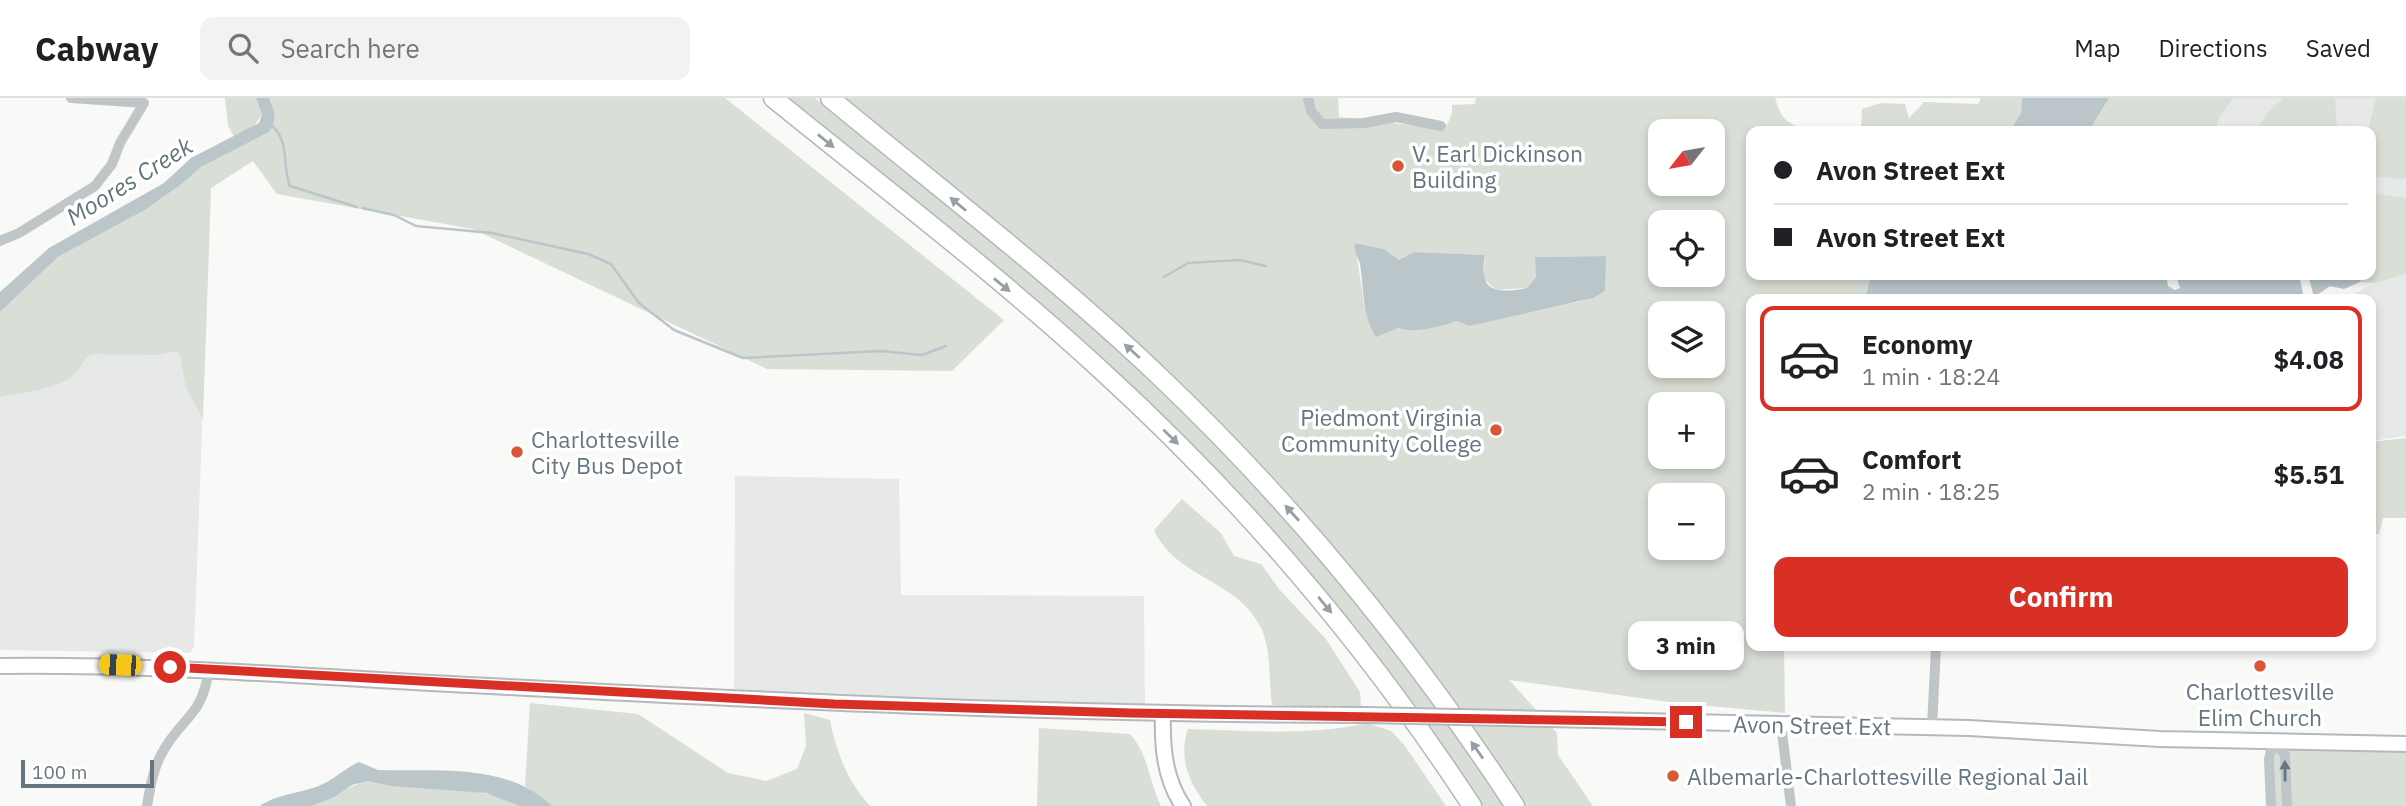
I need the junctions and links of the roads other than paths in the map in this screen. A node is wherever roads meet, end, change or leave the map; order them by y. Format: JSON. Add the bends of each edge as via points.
{"nodes":[{"id":1,"x":71,"y":98,"type":"edge"},
{"id":2,"x":774,"y":98,"type":"edge"},
{"id":3,"x":830,"y":98,"type":"edge"},
{"id":4,"x":1308,"y":98,"type":"edge"},
{"id":5,"x":1441,"y":126,"type":"dead end"},
{"id":6,"x":0,"y":241,"type":"edge"},
{"id":7,"x":1936,"y":651,"type":"edge"},
{"id":8,"x":0,"y":666,"type":"edge"},
{"id":9,"x":209,"y":669,"type":"junction"},
{"id":10,"x":1163,"y":713,"type":"junction"},
{"id":11,"x":1781,"y":724,"type":"junction"},
{"id":12,"x":1932,"y":727,"type":"junction"},
{"id":13,"x":2273,"y":741,"type":"junction"},
{"id":14,"x":2406,"y":744,"type":"edge"},
{"id":15,"x":147,"y":806,"type":"edge"},
{"id":16,"x":1183,"y":806,"type":"edge"},
{"id":17,"x":1472,"y":806,"type":"edge"},
{"id":18,"x":1515,"y":806,"type":"edge"},
{"id":19,"x":1791,"y":806,"type":"edge"},
{"id":20,"x":2271,"y":806,"type":"edge"},
{"id":21,"x":2287,"y":806,"type":"edge"}],
"edges":[{"from":1,"to":6,"type":"street","via":[[144,103],[95,186]]},
{"from":2,"to":17,"type":"highway","one_way":true,"via":[[1074,346],[1187,453],[1330,612]]},
{"from":18,"to":3,"type":"highway","one_way":true,"via":[[1388,626],[1292,513],[1206,422],[1097,319]]},
{"from":4,"to":5,"type":"street","via":[[1314,117],[1322,124],[1396,117]]},
{"from":7,"to":12,"type":"street"},
{"from":8,"to":9,"type":"main road","name":"Avon Street Ext"},
{"from":9,"to":10,"type":"main road","name":"Avon Street Ext","via":[[748,700]]},
{"from":9,"to":15,"type":"street","via":[[201,702],[156,765]]},
{"from":10,"to":11,"type":"main road","name":"Avon Street Ext","bridge":true},
{"from":10,"to":16,"type":"main road","via":[[1167,773]]},
{"from":11,"to":12,"type":"main road","name":"Avon Street Ext"},
{"from":11,"to":19,"type":"street"},
{"from":12,"to":13,"type":"main road","name":"Avon Street Ext"},
{"from":13,"to":14,"type":"main road","name":"Avon Street Ext"},
{"from":13,"to":20,"type":"street"},
{"from":21,"to":13,"type":"street","one_way":true,"via":[[2285,755]]}]}
